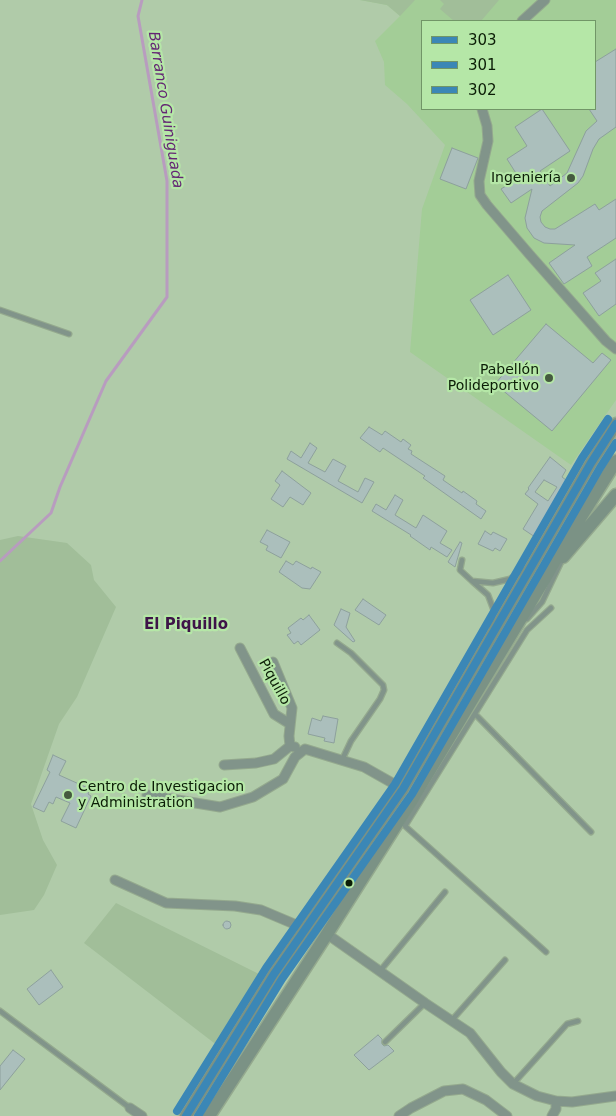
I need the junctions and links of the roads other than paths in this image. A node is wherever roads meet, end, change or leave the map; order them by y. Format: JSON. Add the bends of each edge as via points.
{"nodes":[{"id":1,"x":545,"y":0,"type":"edge"},
{"id":2,"x":523,"y":20,"type":"edge"},
{"id":3,"x":482,"y":110,"type":"edge"},
{"id":4,"x":0,"y":310,"type":"edge"},
{"id":5,"x":70,"y":334,"type":"dead end"},
{"id":6,"x":616,"y":349,"type":"edge"},
{"id":7,"x":616,"y":424,"type":"edge"},
{"id":8,"x":616,"y":461,"type":"edge"},
{"id":9,"x":616,"y":495,"type":"edge"},
{"id":10,"x":565,"y":554,"type":"junction"},
{"id":11,"x":462,"y":560,"type":"dead end"},
{"id":12,"x":532,"y":564,"type":"junction"},
{"id":13,"x":472,"y":580,"type":"junction"},
{"id":14,"x":544,"y":580,"type":"junction"},
{"id":15,"x":551,"y":608,"type":"dead end"},
{"id":16,"x":510,"y":636,"type":"junction"},
{"id":17,"x":488,"y":640,"type":"junction"},
{"id":18,"x":337,"y":643,"type":"dead end"},
{"id":19,"x":240,"y":648,"type":"dead end"},
{"id":20,"x":273,"y":662,"type":"dead end"},
{"id":21,"x":475,"y":714,"type":"junction"},
{"id":22,"x":290,"y":724,"type":"junction"},
{"id":23,"x":290,"y":746,"type":"junction"},
{"id":24,"x":305,"y":748,"type":"junction"},
{"id":25,"x":342,"y":760,"type":"junction"},
{"id":26,"x":224,"y":765,"type":"dead end"},
{"id":27,"x":403,"y":788,"type":"junction"},
{"id":28,"x":147,"y":795,"type":"dead end"},
{"id":29,"x":591,"y":832,"type":"dead end"},
{"id":30,"x":115,"y":880,"type":"dead end"},
{"id":31,"x":445,"y":892,"type":"dead end"},
{"id":32,"x":306,"y":929,"type":"junction"},
{"id":33,"x":327,"y":934,"type":"junction"},
{"id":34,"x":546,"y":952,"type":"dead end"},
{"id":35,"x":505,"y":960,"type":"dead end"},
{"id":36,"x":380,"y":971,"type":"junction"},
{"id":37,"x":425,"y":1004,"type":"junction"},
{"id":38,"x":0,"y":1012,"type":"edge"},
{"id":39,"x":452,"y":1020,"type":"junction"},
{"id":40,"x":578,"y":1021,"type":"dead end"},
{"id":41,"x":386,"y":1042,"type":"dead end"},
{"id":42,"x":513,"y":1084,"type":"junction"},
{"id":43,"x":616,"y":1096,"type":"edge"},
{"id":44,"x":556,"y":1101,"type":"junction"},
{"id":45,"x":130,"y":1108,"type":"joint"},
{"id":46,"x":142,"y":1116,"type":"edge"},
{"id":47,"x":186,"y":1116,"type":"edge"},
{"id":48,"x":208,"y":1116,"type":"edge"},
{"id":49,"x":399,"y":1116,"type":"edge"},
{"id":50,"x":507,"y":1116,"type":"edge"},
{"id":51,"x":552,"y":1116,"type":"edge"}],
"edges":[{"from":1,"to":2,"type":"street"},
{"from":3,"to":6,"type":"street","via":[[488,141],[479,181],[480,195],[530,256]]},
{"from":4,"to":5,"type":"lane"},
{"from":7,"to":12,"type":"main road"},
{"from":8,"to":14,"type":"main road"},
{"from":9,"to":10,"type":"main road"},
{"from":10,"to":14,"type":"main road"},
{"from":10,"to":16,"type":"lane","via":[[542,602]]},
{"from":11,"to":13,"type":"lane","via":[[460,570]]},
{"from":12,"to":13,"type":"lane","via":[[510,579],[494,583]]},
{"from":12,"to":17,"type":"main road"},
{"from":13,"to":17,"type":"lane","via":[[488,595],[494,611]]},
{"from":14,"to":16,"type":"main road"},
{"from":15,"to":21,"type":"lane","via":[[527,630]]},
{"from":16,"to":33,"type":"main road"},
{"from":17,"to":27,"type":"main road"},
{"from":18,"to":25,"type":"lane","via":[[383,685],[384,690],[350,741]]},
{"from":19,"to":22,"type":"street","name":"Piquillo","via":[[274,714]]},
{"from":20,"to":22,"type":"street","via":[[292,708]]},
{"from":21,"to":29,"type":"lane"},
{"from":21,"to":34,"type":"lane","via":[[406,826]]},
{"from":22,"to":23,"type":"street"},
{"from":23,"to":24,"type":"street"},
{"from":23,"to":26,"type":"street","via":[[274,759]]},
{"from":24,"to":25,"type":"street"},
{"from":24,"to":28,"type":"street","via":[[295,757],[283,779],[253,797],[220,807]]},
{"from":25,"to":27,"type":"street","via":[[364,767]]},
{"from":27,"to":32,"type":"main road"},
{"from":30,"to":32,"type":"street","via":[[166,903],[260,910]]},
{"from":31,"to":36,"type":"lane"},
{"from":32,"to":47,"type":"main road","via":[[274,974]]},
{"from":33,"to":36,"type":"street"},
{"from":33,"to":48,"type":"main road"},
{"from":35,"to":39,"type":"lane"},
{"from":36,"to":37,"type":"street"},
{"from":37,"to":39,"type":"street"},
{"from":37,"to":41,"type":"lane"},
{"from":38,"to":45,"type":"lane"},
{"from":39,"to":42,"type":"street","via":[[470,1033]]},
{"from":40,"to":42,"type":"lane","via":[[567,1024]]},
{"from":42,"to":44,"type":"street"},
{"from":43,"to":44,"type":"street"},
{"from":44,"to":51,"type":"street"},
{"from":45,"to":46,"type":"street"},
{"from":49,"to":50,"type":"street","via":[[444,1091],[463,1088]]}]}
